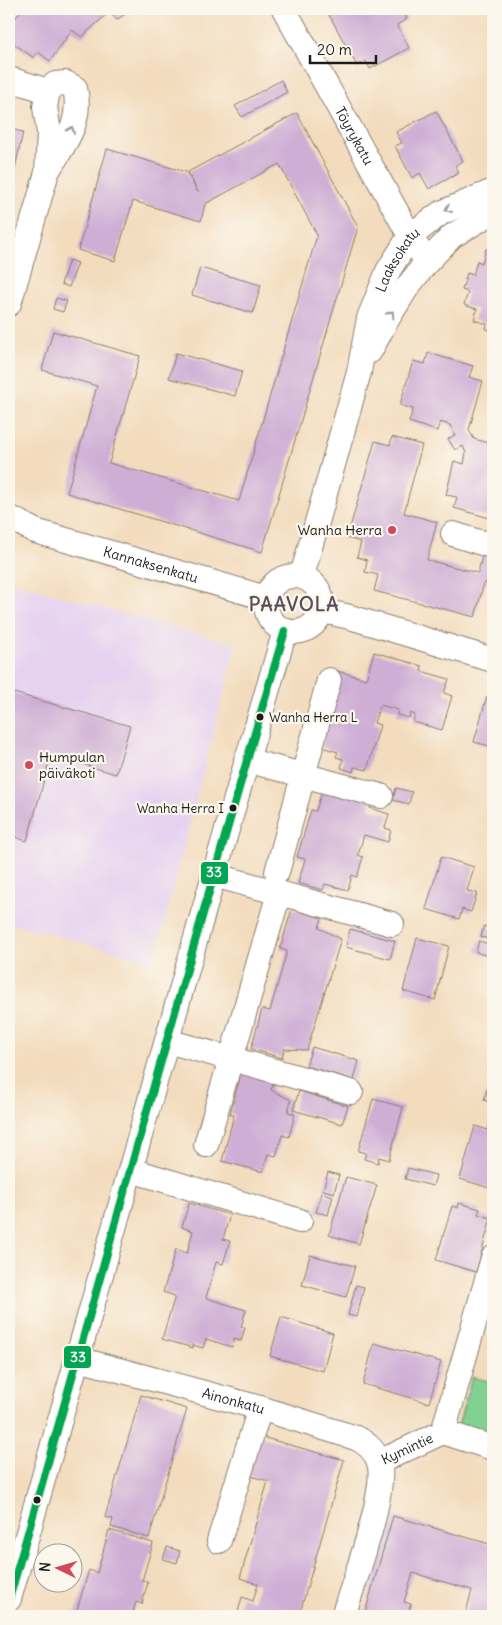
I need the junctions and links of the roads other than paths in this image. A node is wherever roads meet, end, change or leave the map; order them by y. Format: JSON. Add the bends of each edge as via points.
{"nodes":[{"id":1,"x":284,"y":9,"type":"edge"},
{"id":2,"x":9,"y":79,"type":"edge"},
{"id":3,"x":48,"y":91,"type":"junction"},
{"id":4,"x":46,"y":172,"type":"junction"},
{"id":5,"x":493,"y":191,"type":"edge"},
{"id":6,"x":493,"y":212,"type":"edge"},
{"id":7,"x":410,"y":236,"type":"junction"},
{"id":8,"x":427,"y":262,"type":"junction"},
{"id":9,"x":9,"y":304,"type":"edge"},
{"id":10,"x":359,"y":372,"type":"junction"},
{"id":11,"x":9,"y":517,"type":"edge"},
{"id":12,"x":9,"y":530,"type":"edge"},
{"id":13,"x":35,"y":530,"type":"junction"},
{"id":14,"x":453,"y":534,"type":"dead end"},
{"id":15,"x":493,"y":540,"type":"edge"},
{"id":16,"x":302,"y":576,"type":"junction"},
{"id":17,"x":266,"y":598,"type":"junction"},
{"id":18,"x":323,"y":612,"type":"junction"},
{"id":19,"x":285,"y":632,"type":"junction"},
{"id":20,"x":493,"y":660,"type":"edge"},
{"id":21,"x":329,"y":680,"type":"dead end"},
{"id":22,"x":246,"y":760,"type":"junction"},
{"id":23,"x":304,"y":775,"type":"junction"},
{"id":24,"x":381,"y":796,"type":"dead end"},
{"id":25,"x":214,"y":875,"type":"junction"},
{"id":26,"x":278,"y":883,"type":"junction"},
{"id":27,"x":392,"y":924,"type":"dead end"},
{"id":28,"x":167,"y":1041,"type":"junction"},
{"id":29,"x":231,"y":1058,"type":"junction"},
{"id":30,"x":351,"y":1092,"type":"dead end"},
{"id":31,"x":206,"y":1145,"type":"dead end"},
{"id":32,"x":131,"y":1170,"type":"junction"},
{"id":33,"x":300,"y":1221,"type":"dead end"},
{"id":34,"x":493,"y":1258,"type":"edge"},
{"id":35,"x":78,"y":1359,"type":"junction"},
{"id":36,"x":260,"y":1408,"type":"junction"},
{"id":37,"x":443,"y":1432,"type":"junction"},
{"id":38,"x":493,"y":1448,"type":"edge"},
{"id":39,"x":379,"y":1462,"type":"junction"},
{"id":40,"x":219,"y":1541,"type":"dead end"},
{"id":41,"x":9,"y":1599,"type":"edge"},
{"id":42,"x":343,"y":1616,"type":"edge"}],
"edges":[{"from":1,"to":7,"type":"street","name":"Töyrykatu"},
{"from":2,"to":3,"type":"street"},
{"from":3,"to":4,"type":"street"},
{"from":4,"to":3,"type":"street","one_way":true,"via":[[70,134],[78,102],[75,88],[66,83],[55,84]]},
{"from":4,"to":9,"type":"street"},
{"from":5,"to":7,"type":"street","name":"Laaksokatu","one_way":true,"via":[[441,212]]},
{"from":6,"to":8,"type":"street","name":"Laaksokatu","via":[[452,236]]},
{"from":7,"to":8,"type":"street","name":"Töyrykatu"},
{"from":7,"to":10,"type":"street","name":"Laaksokatu","via":[[388,271],[369,318]]},
{"from":10,"to":8,"type":"street","name":"Laaksokatu","one_way":true,"via":[[385,323]]},
{"from":10,"to":16,"type":"street","name":"Laaksokatu"},
{"from":11,"to":13,"type":"street","name":"Kannaksenkatu"},
{"from":12,"to":13,"type":"street","name":"Kannaksenkatu"},
{"from":13,"to":17,"type":"street","name":"Kannaksenkatu"},
{"from":14,"to":15,"type":"street","via":[[485,544]]},
{"from":16,"to":17,"type":"street","via":[[286,576],[274,584]]},
{"from":16,"to":18,"type":"street","via":[[315,583],[322,596]]},
{"from":17,"to":19,"type":"street","via":[[266,612],[273,624]]},
{"from":18,"to":19,"type":"street","via":[[315,625],[301,632]]},
{"from":18,"to":20,"type":"street","via":[[350,617]]},
{"from":19,"to":22,"type":"street"},
{"from":21,"to":23,"type":"street"},
{"from":22,"to":23,"type":"street"},
{"from":22,"to":25,"type":"street"},
{"from":23,"to":24,"type":"street"},
{"from":23,"to":26,"type":"street"},
{"from":25,"to":26,"type":"street"},
{"from":25,"to":28,"type":"street"},
{"from":26,"to":27,"type":"street"},
{"from":26,"to":29,"type":"street"},
{"from":28,"to":29,"type":"street"},
{"from":28,"to":32,"type":"street"},
{"from":29,"to":30,"type":"street"},
{"from":29,"to":31,"type":"street"},
{"from":32,"to":33,"type":"street"},
{"from":32,"to":35,"type":"street"},
{"from":34,"to":37,"type":"street","name":"Kymintie"},
{"from":35,"to":36,"type":"street","name":"Ainonkatu"},
{"from":35,"to":41,"type":"street"},
{"from":36,"to":39,"type":"street","name":"Ainonkatu","via":[[368,1443]]},
{"from":36,"to":40,"type":"street"},
{"from":37,"to":38,"type":"street"},
{"from":37,"to":39,"type":"street","name":"Kymintie"},
{"from":39,"to":42,"type":"street","name":"Kymintie","via":[[381,1475],[377,1506]]}]}
